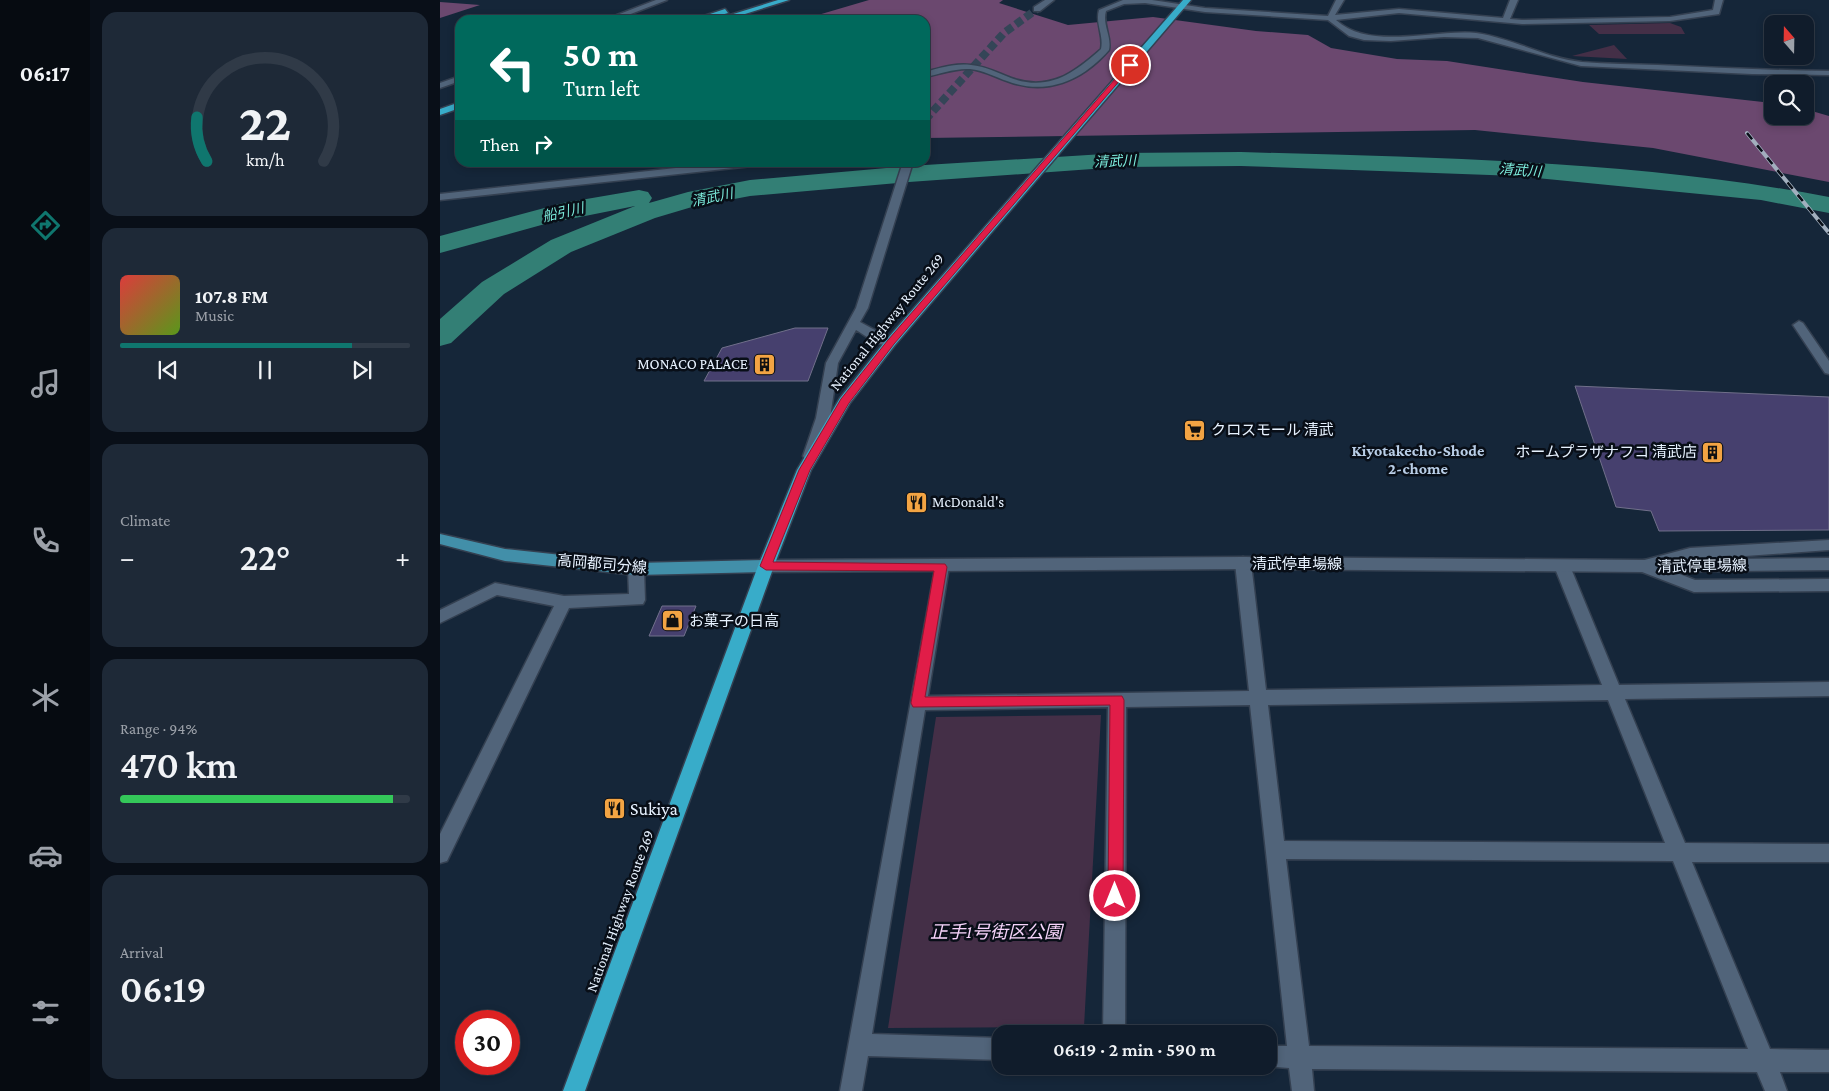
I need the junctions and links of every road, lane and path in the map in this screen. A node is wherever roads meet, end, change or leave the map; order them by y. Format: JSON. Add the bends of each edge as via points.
{"nodes":[{"id":1,"x":663,"y":0,"type":"edge"},
{"id":2,"x":763,"y":0,"type":"edge"},
{"id":3,"x":785,"y":0,"type":"edge"},
{"id":4,"x":1050,"y":0,"type":"edge"},
{"id":5,"x":1340,"y":0,"type":"edge"},
{"id":6,"x":1394,"y":0,"type":"edge"},
{"id":7,"x":1514,"y":0,"type":"edge"},
{"id":8,"x":1720,"y":0,"type":"edge"},
{"id":9,"x":1184,"y":3,"type":"edge"},
{"id":10,"x":1264,"y":7,"type":"dead end"},
{"id":11,"x":1037,"y":9,"type":"tunnel mouth"},
{"id":12,"x":1386,"y":12,"type":"junction"},
{"id":13,"x":1258,"y":13,"type":"junction"},
{"id":14,"x":622,"y":15,"type":"edge"},
{"id":15,"x":713,"y":15,"type":"edge"},
{"id":16,"x":735,"y":15,"type":"edge"},
{"id":17,"x":1330,"y":18,"type":"junction"},
{"id":18,"x":1506,"y":21,"type":"junction"},
{"id":19,"x":1829,"y":73,"type":"edge"},
{"id":20,"x":930,"y":74,"type":"edge"},
{"id":21,"x":455,"y":80,"type":"edge"},
{"id":22,"x":440,"y":86,"type":"edge"},
{"id":23,"x":455,"y":99,"type":"edge"},
{"id":24,"x":440,"y":104,"type":"edge"},
{"id":25,"x":455,"y":107,"type":"edge"},
{"id":26,"x":440,"y":112,"type":"edge"},
{"id":27,"x":715,"y":167,"type":"edge"},
{"id":28,"x":906,"y":167,"type":"edge"},
{"id":29,"x":440,"y":197,"type":"edge"},
{"id":30,"x":854,"y":324,"type":"junction"},
{"id":31,"x":1799,"y":325,"type":"dead end"},
{"id":32,"x":891,"y":342,"type":"junction"},
{"id":33,"x":1829,"y":370,"type":"edge"},
{"id":34,"x":804,"y":470,"type":"junction"},
{"id":35,"x":440,"y":539,"type":"edge"},
{"id":36,"x":1829,"y":545,"type":"edge"},
{"id":37,"x":1242,"y":564,"type":"junction"},
{"id":38,"x":1829,"y":564,"type":"edge"},
{"id":39,"x":766,"y":566,"type":"junction"},
{"id":40,"x":1562,"y":566,"type":"junction"},
{"id":41,"x":1642,"y":566,"type":"junction"},
{"id":42,"x":941,"y":567,"type":"junction"},
{"id":43,"x":636,"y":569,"type":"junction"},
{"id":44,"x":1829,"y":585,"type":"edge"},
{"id":45,"x":564,"y":602,"type":"junction"},
{"id":46,"x":440,"y":617,"type":"edge"},
{"id":47,"x":1829,"y":689,"type":"edge"},
{"id":48,"x":1613,"y":692,"type":"junction"},
{"id":49,"x":1258,"y":698,"type":"junction"},
{"id":50,"x":1117,"y":700,"type":"junction"},
{"id":51,"x":918,"y":703,"type":"junction"},
{"id":52,"x":445,"y":836,"type":"edge"},
{"id":53,"x":1275,"y":850,"type":"junction"},
{"id":54,"x":1678,"y":852,"type":"junction"},
{"id":55,"x":1829,"y":853,"type":"edge"},
{"id":56,"x":440,"y":854,"type":"edge"},
{"id":57,"x":1114,"y":1025,"type":"edge"},
{"id":58,"x":859,"y":1045,"type":"junction"},
{"id":59,"x":992,"y":1049,"type":"edge"},
{"id":60,"x":1277,"y":1057,"type":"edge"},
{"id":61,"x":1299,"y":1058,"type":"junction"},
{"id":62,"x":1763,"y":1061,"type":"junction"},
{"id":63,"x":1829,"y":1061,"type":"edge"},
{"id":64,"x":574,"y":1091,"type":"edge"},
{"id":65,"x":851,"y":1091,"type":"edge"},
{"id":66,"x":1303,"y":1091,"type":"edge"},
{"id":67,"x":1776,"y":1091,"type":"edge"}],
"edges":[{"from":1,"to":14,"type":"street"},
{"from":2,"to":15,"type":"highway"},
{"from":3,"to":16,"type":"highway"},
{"from":4,"to":11,"type":"street"},
{"from":5,"to":17,"type":"street"},
{"from":6,"to":12,"type":"street"},
{"from":7,"to":18,"type":"street"},
{"from":8,"to":18,"type":"street","via":[[1714,13],[1670,19]]},
{"from":9,"to":13,"type":"street","via":[[1205,10]]},
{"from":9,"to":20,"type":"street","via":[[1131,1],[1103,10],[1100,27],[1106,42],[1105,50],[1075,76],[1059,84],[1025,85],[970,67]]},
{"from":9,"to":32,"type":"highway","name":"National Highway Route 269"},
{"from":10,"to":13,"type":"street"},
{"from":12,"to":17,"type":"street"},
{"from":12,"to":18,"type":"street"},
{"from":13,"to":17,"type":"street"},
{"from":17,"to":19,"type":"street","via":[[1344,31],[1356,36],[1386,40],[1432,34],[1483,37],[1581,64]]},
{"from":21,"to":22,"type":"street"},
{"from":23,"to":24,"type":"highway"},
{"from":25,"to":26,"type":"highway"},
{"from":27,"to":29,"type":"street"},
{"from":28,"to":30,"type":"street","via":[[862,308]]},
{"from":30,"to":32,"type":"street"},
{"from":30,"to":34,"type":"street","via":[[832,363],[823,418]]},
{"from":31,"to":33,"type":"street"},
{"from":32,"to":34,"type":"highway","name":"National Highway Route 269","via":[[845,402]]},
{"from":34,"to":39,"type":"highway","name":"National Highway Route 269"},
{"from":35,"to":43,"type":"main road","name":"高岡都司分線","via":[[505,555]]},
{"from":36,"to":41,"type":"street","via":[[1690,554]]},
{"from":37,"to":40,"type":"street","name":"清武停車場線"},
{"from":37,"to":42,"type":"street","name":"清武停車場線"},
{"from":37,"to":49,"type":"street"},
{"from":38,"to":41,"type":"street","name":"清武停車場線"},
{"from":39,"to":42,"type":"street","name":"清武停車場線"},
{"from":39,"to":43,"type":"main road","name":"高岡都司分線"},
{"from":39,"to":64,"type":"highway","name":"National Highway Route 269"},
{"from":40,"to":41,"type":"street","name":"清武停車場線"},
{"from":40,"to":48,"type":"street"},
{"from":41,"to":44,"type":"street","via":[[1694,586]]},
{"from":42,"to":51,"type":"street"},
{"from":43,"to":45,"type":"street","via":[[637,600]]},
{"from":45,"to":46,"type":"street","via":[[495,589]]},
{"from":45,"to":52,"type":"street"},
{"from":47,"to":48,"type":"street"},
{"from":48,"to":49,"type":"street"},
{"from":48,"to":54,"type":"street"},
{"from":49,"to":50,"type":"street"},
{"from":49,"to":53,"type":"street"},
{"from":50,"to":51,"type":"street"},
{"from":50,"to":57,"type":"street"},
{"from":51,"to":58,"type":"street"},
{"from":52,"to":56,"type":"street"},
{"from":53,"to":54,"type":"street"},
{"from":53,"to":61,"type":"street"},
{"from":54,"to":55,"type":"street"},
{"from":54,"to":62,"type":"street"},
{"from":58,"to":59,"type":"street"},
{"from":58,"to":65,"type":"street"},
{"from":60,"to":61,"type":"street"},
{"from":61,"to":62,"type":"street"},
{"from":61,"to":66,"type":"street"},
{"from":62,"to":63,"type":"street"},
{"from":62,"to":67,"type":"street"}]}
